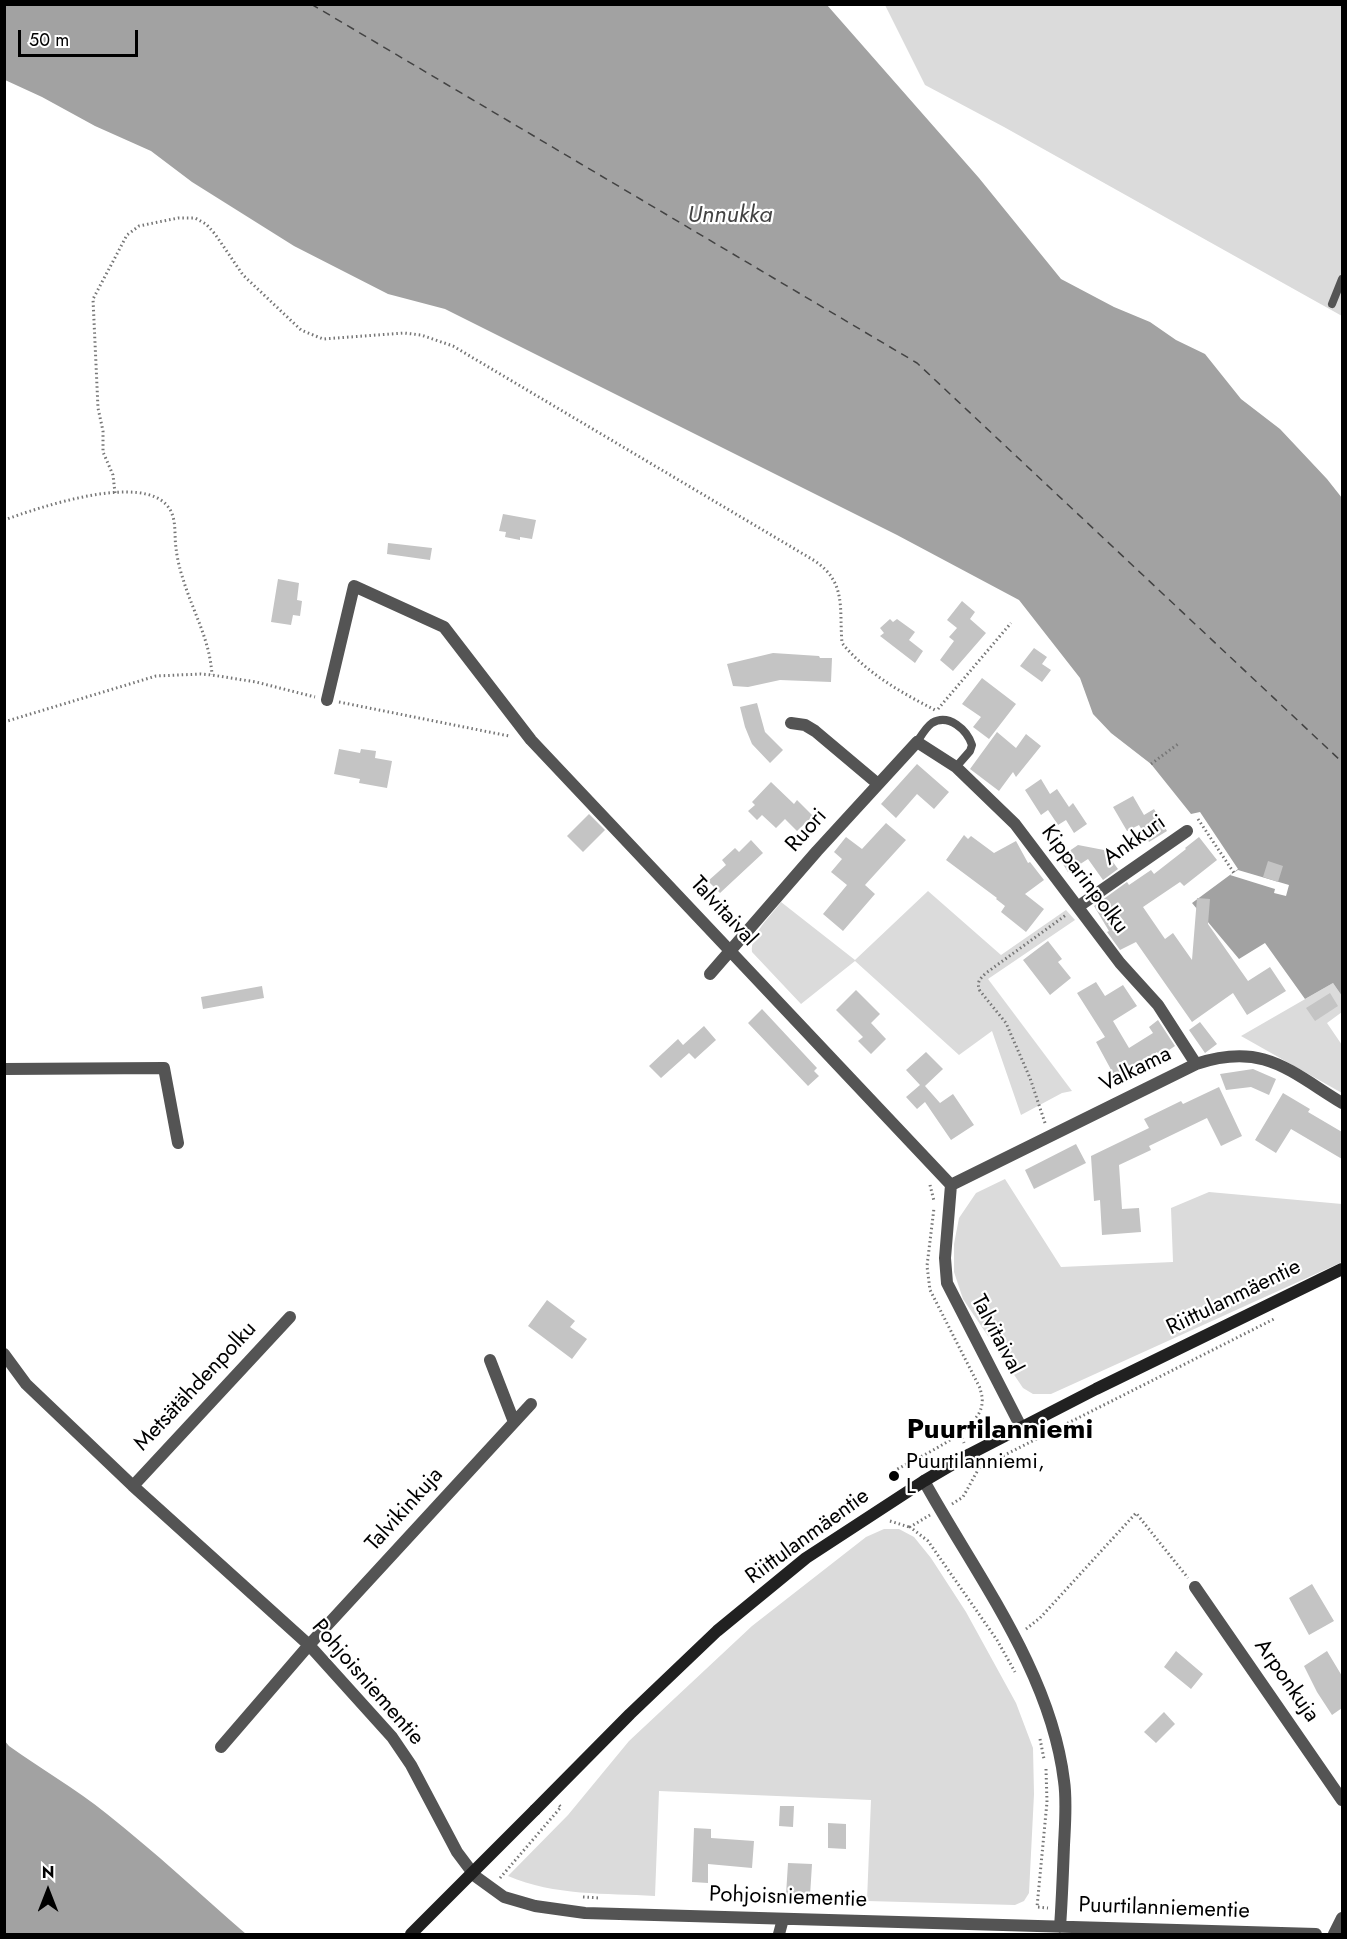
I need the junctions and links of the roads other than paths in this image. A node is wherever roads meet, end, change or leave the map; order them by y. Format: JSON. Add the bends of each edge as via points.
{"nodes":[{"id":1,"x":1342,"y":279,"type":"edge"},
{"id":2,"x":1332,"y":304,"type":"dead end"},
{"id":3,"x":327,"y":700,"type":"road end"},
{"id":4,"x":791,"y":723,"type":"dead end"},
{"id":5,"x":917,"y":742,"type":"junction"},
{"id":6,"x":956,"y":767,"type":"junction"},
{"id":7,"x":878,"y":784,"type":"junction"},
{"id":8,"x":1187,"y":831,"type":"dead end"},
{"id":9,"x":1078,"y":906,"type":"junction"},
{"id":10,"x":730,"y":950,"type":"junction"},
{"id":11,"x":710,"y":974,"type":"dead end"},
{"id":12,"x":1196,"y":1064,"type":"junction"},
{"id":13,"x":4,"y":1069,"type":"edge"},
{"id":14,"x":1342,"y":1103,"type":"edge"},
{"id":15,"x":178,"y":1143,"type":"dead end"},
{"id":16,"x":951,"y":1185,"type":"junction"},
{"id":17,"x":1342,"y":1269,"type":"edge"},
{"id":18,"x":290,"y":1317,"type":"dead end"},
{"id":19,"x":4,"y":1354,"type":"edge"},
{"id":20,"x":490,"y":1360,"type":"dead end"},
{"id":21,"x":531,"y":1404,"type":"dead end"},
{"id":22,"x":514,"y":1422,"type":"junction"},
{"id":23,"x":1021,"y":1427,"type":"junction"},
{"id":24,"x":924,"y":1481,"type":"junction"},
{"id":25,"x":133,"y":1486,"type":"junction"},
{"id":26,"x":1195,"y":1587,"type":"road end"},
{"id":27,"x":309,"y":1644,"type":"junction"},
{"id":28,"x":221,"y":1747,"type":"dead end"},
{"id":29,"x":1342,"y":1800,"type":"edge"},
{"id":30,"x":1342,"y":1918,"type":"edge"},
{"id":31,"x":783,"y":1919,"type":"junction"},
{"id":32,"x":1060,"y":1927,"type":"junction"},
{"id":33,"x":1083,"y":1931,"type":"edge"},
{"id":34,"x":411,"y":1935,"type":"edge"},
{"id":35,"x":779,"y":1935,"type":"edge"},
{"id":36,"x":1316,"y":1935,"type":"edge"},
{"id":37,"x":1334,"y":1935,"type":"edge"}],
"edges":[{"from":1,"to":2,"type":"lane"},
{"from":3,"to":10,"type":"street","name":"Talvitaival","via":[[354,586],[444,627],[531,740]]},
{"from":4,"to":7,"type":"street","via":[[815,731]]},
{"from":5,"to":6,"type":"street","name":"Kipparinpolku"},
{"from":5,"to":6,"type":"lane","via":[[930,724],[939,720],[956,724],[972,745]]},
{"from":5,"to":7,"type":"street","name":"Ruori"},
{"from":6,"to":9,"type":"street","name":"Kipparinpolku","via":[[1015,824]]},
{"from":7,"to":10,"type":"street","name":"Ruori"},
{"from":8,"to":9,"type":"street","name":"Ankkuri"},
{"from":9,"to":12,"type":"street","name":"Kipparinpolku","via":[[1120,963],[1158,1005]]},
{"from":10,"to":11,"type":"street","name":"Ruori"},
{"from":10,"to":16,"type":"street","name":"Talvitaival"},
{"from":12,"to":14,"type":"street","name":"Valkama","via":[[1216,1057],[1254,1056],[1275,1062]]},
{"from":12,"to":16,"type":"street","name":"Valkama"},
{"from":13,"to":15,"type":"street","via":[[164,1068]]},
{"from":16,"to":23,"type":"street","name":"Talvitaival","via":[[947,1282]]},
{"from":17,"to":23,"type":"street","name":"Riittulanmäentie"},
{"from":18,"to":25,"type":"street","name":"Metsätähdenpolku"},
{"from":19,"to":25,"type":"street","name":"Pohjoisniementie","via":[[26,1384]]},
{"from":20,"to":22,"type":"street"},
{"from":21,"to":22,"type":"street","name":"Talvikinkuja"},
{"from":22,"to":27,"type":"street","name":"Talvikinkuja"},
{"from":23,"to":24,"type":"street","name":"Riittulanmäentie"},
{"from":24,"to":32,"type":"street","name":"Puurtilanniementie","via":[[1024,1653],[1046,1704],[1065,1783]]},
{"from":24,"to":34,"type":"street","name":"Riittulanmäentie","bridge":true,"via":[[806,1558],[717,1631],[630,1713]]},
{"from":25,"to":27,"type":"street","name":"Pohjoisniementie"},
{"from":26,"to":29,"type":"street","name":"Arponkuja"},
{"from":27,"to":28,"type":"street","name":"Talvikinkuja"},
{"from":27,"to":31,"type":"street","name":"Pohjoisniementie","via":[[392,1737],[475,1876],[504,1897],[585,1913]]},
{"from":30,"to":37,"type":"street"},
{"from":31,"to":32,"type":"street","name":"Pohjoisniementie"},
{"from":31,"to":35,"type":"street"},
{"from":32,"to":33,"type":"street","name":"Puurtilanniementie"},
{"from":33,"to":36,"type":"street","name":"Puurtilanniementie"}]}
